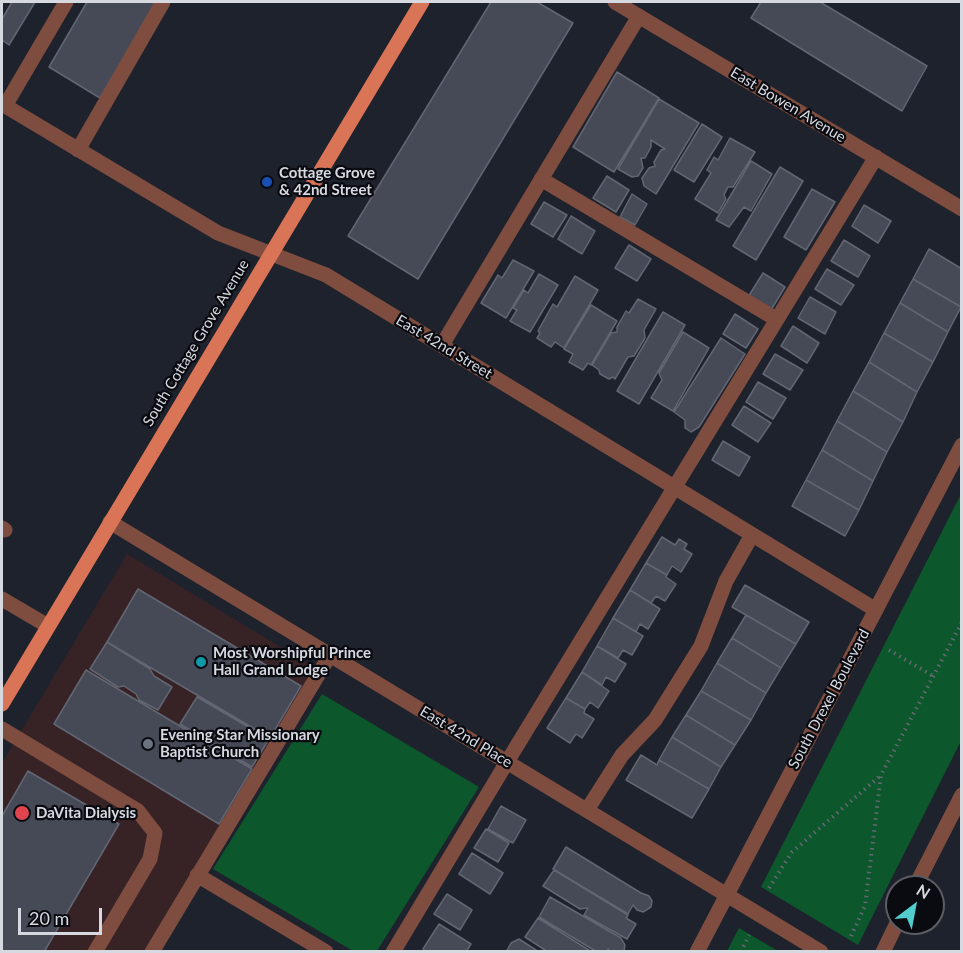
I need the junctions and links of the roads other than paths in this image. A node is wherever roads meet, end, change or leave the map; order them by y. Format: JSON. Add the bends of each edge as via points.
{"nodes":[{"id":1,"x":66,"y":2,"type":"edge"},
{"id":2,"x":163,"y":2,"type":"edge"},
{"id":3,"x":422,"y":2,"type":"edge"},
{"id":4,"x":615,"y":2,"type":"edge"},
{"id":5,"x":639,"y":16,"type":"junction"},
{"id":6,"x":3,"y":105,"type":"edge"},
{"id":7,"x":78,"y":150,"type":"junction"},
{"id":8,"x":876,"y":157,"type":"junction"},
{"id":9,"x":541,"y":179,"type":"junction"},
{"id":10,"x":962,"y":209,"type":"edge"},
{"id":11,"x":271,"y":254,"type":"junction"},
{"id":12,"x":776,"y":319,"type":"junction"},
{"id":13,"x":442,"y":345,"type":"junction"},
{"id":14,"x":962,"y":446,"type":"edge"},
{"id":15,"x":674,"y":487,"type":"junction"},
{"id":16,"x":110,"y":522,"type":"junction"},
{"id":17,"x":752,"y":535,"type":"junction"},
{"id":18,"x":2,"y":599,"type":"edge"},
{"id":19,"x":876,"y":610,"type":"junction"},
{"id":20,"x":48,"y":626,"type":"junction"},
{"id":21,"x":330,"y":655,"type":"junction"},
{"id":22,"x":2,"y":704,"type":"edge"},
{"id":23,"x":2,"y":729,"type":"edge"},
{"id":24,"x":507,"y":762,"type":"junction"},
{"id":25,"x":962,"y":795,"type":"edge"},
{"id":26,"x":587,"y":810,"type":"junction"},
{"id":27,"x":196,"y":875,"type":"junction"},
{"id":28,"x":921,"y":875,"type":"edge"},
{"id":29,"x":727,"y":894,"type":"junction"},
{"id":30,"x":891,"y":935,"type":"edge"},
{"id":31,"x":95,"y":951,"type":"edge"},
{"id":32,"x":152,"y":951,"type":"edge"},
{"id":33,"x":326,"y":951,"type":"edge"},
{"id":34,"x":393,"y":951,"type":"edge"},
{"id":35,"x":697,"y":951,"type":"edge"},
{"id":36,"x":821,"y":951,"type":"edge"},
{"id":37,"x":883,"y":951,"type":"edge"}],
"edges":[{"from":1,"to":6,"type":"street"},
{"from":2,"to":7,"type":"street"},
{"from":3,"to":11,"type":"main road","name":"South Cottage Grove Avenue"},
{"from":4,"to":5,"type":"street","name":"East Bowen Avenue"},
{"from":5,"to":8,"type":"street","name":"East Bowen Avenue"},
{"from":5,"to":9,"type":"street"},
{"from":6,"to":7,"type":"street","name":"East 42nd Street"},
{"from":7,"to":11,"type":"street","name":"East 42nd Street","via":[[218,234]]},
{"from":8,"to":10,"type":"street","name":"East Bowen Avenue"},
{"from":8,"to":12,"type":"street"},
{"from":9,"to":12,"type":"street"},
{"from":9,"to":13,"type":"street"},
{"from":11,"to":13,"type":"street","name":"East 42nd Street","via":[[326,276]]},
{"from":11,"to":16,"type":"main road","name":"South Cottage Grove Avenue"},
{"from":12,"to":15,"type":"street"},
{"from":13,"to":15,"type":"street","name":"East 42nd Street"},
{"from":14,"to":19,"type":"street","name":"South Drexel Boulevard"},
{"from":15,"to":17,"type":"street","name":"East 42nd Street"},
{"from":15,"to":24,"type":"street"},
{"from":16,"to":20,"type":"main road","name":"South Cottage Grove Avenue"},
{"from":16,"to":21,"type":"street","name":"East 42nd Place"},
{"from":17,"to":19,"type":"street","name":"East 42nd Street"},
{"from":17,"to":26,"type":"street","via":[[726,581],[701,646],[655,720],[622,755]]},
{"from":18,"to":20,"type":"street"},
{"from":19,"to":29,"type":"street","name":"South Drexel Boulevard"},
{"from":20,"to":22,"type":"main road","name":"South Cottage Grove Avenue"},
{"from":21,"to":24,"type":"street","name":"East 42nd Place"},
{"from":21,"to":27,"type":"street"},
{"from":23,"to":31,"type":"street","via":[[138,811],[154,833],[150,859]]},
{"from":24,"to":26,"type":"street","name":"East 42nd Place"},
{"from":24,"to":34,"type":"street"},
{"from":25,"to":28,"type":"street"},
{"from":26,"to":29,"type":"street","name":"East 42nd Place"},
{"from":27,"to":32,"type":"street"},
{"from":27,"to":33,"type":"street"},
{"from":29,"to":35,"type":"street","name":"South Drexel Boulevard"},
{"from":29,"to":36,"type":"street","name":"East 42nd Place"},
{"from":30,"to":37,"type":"street"}]}
